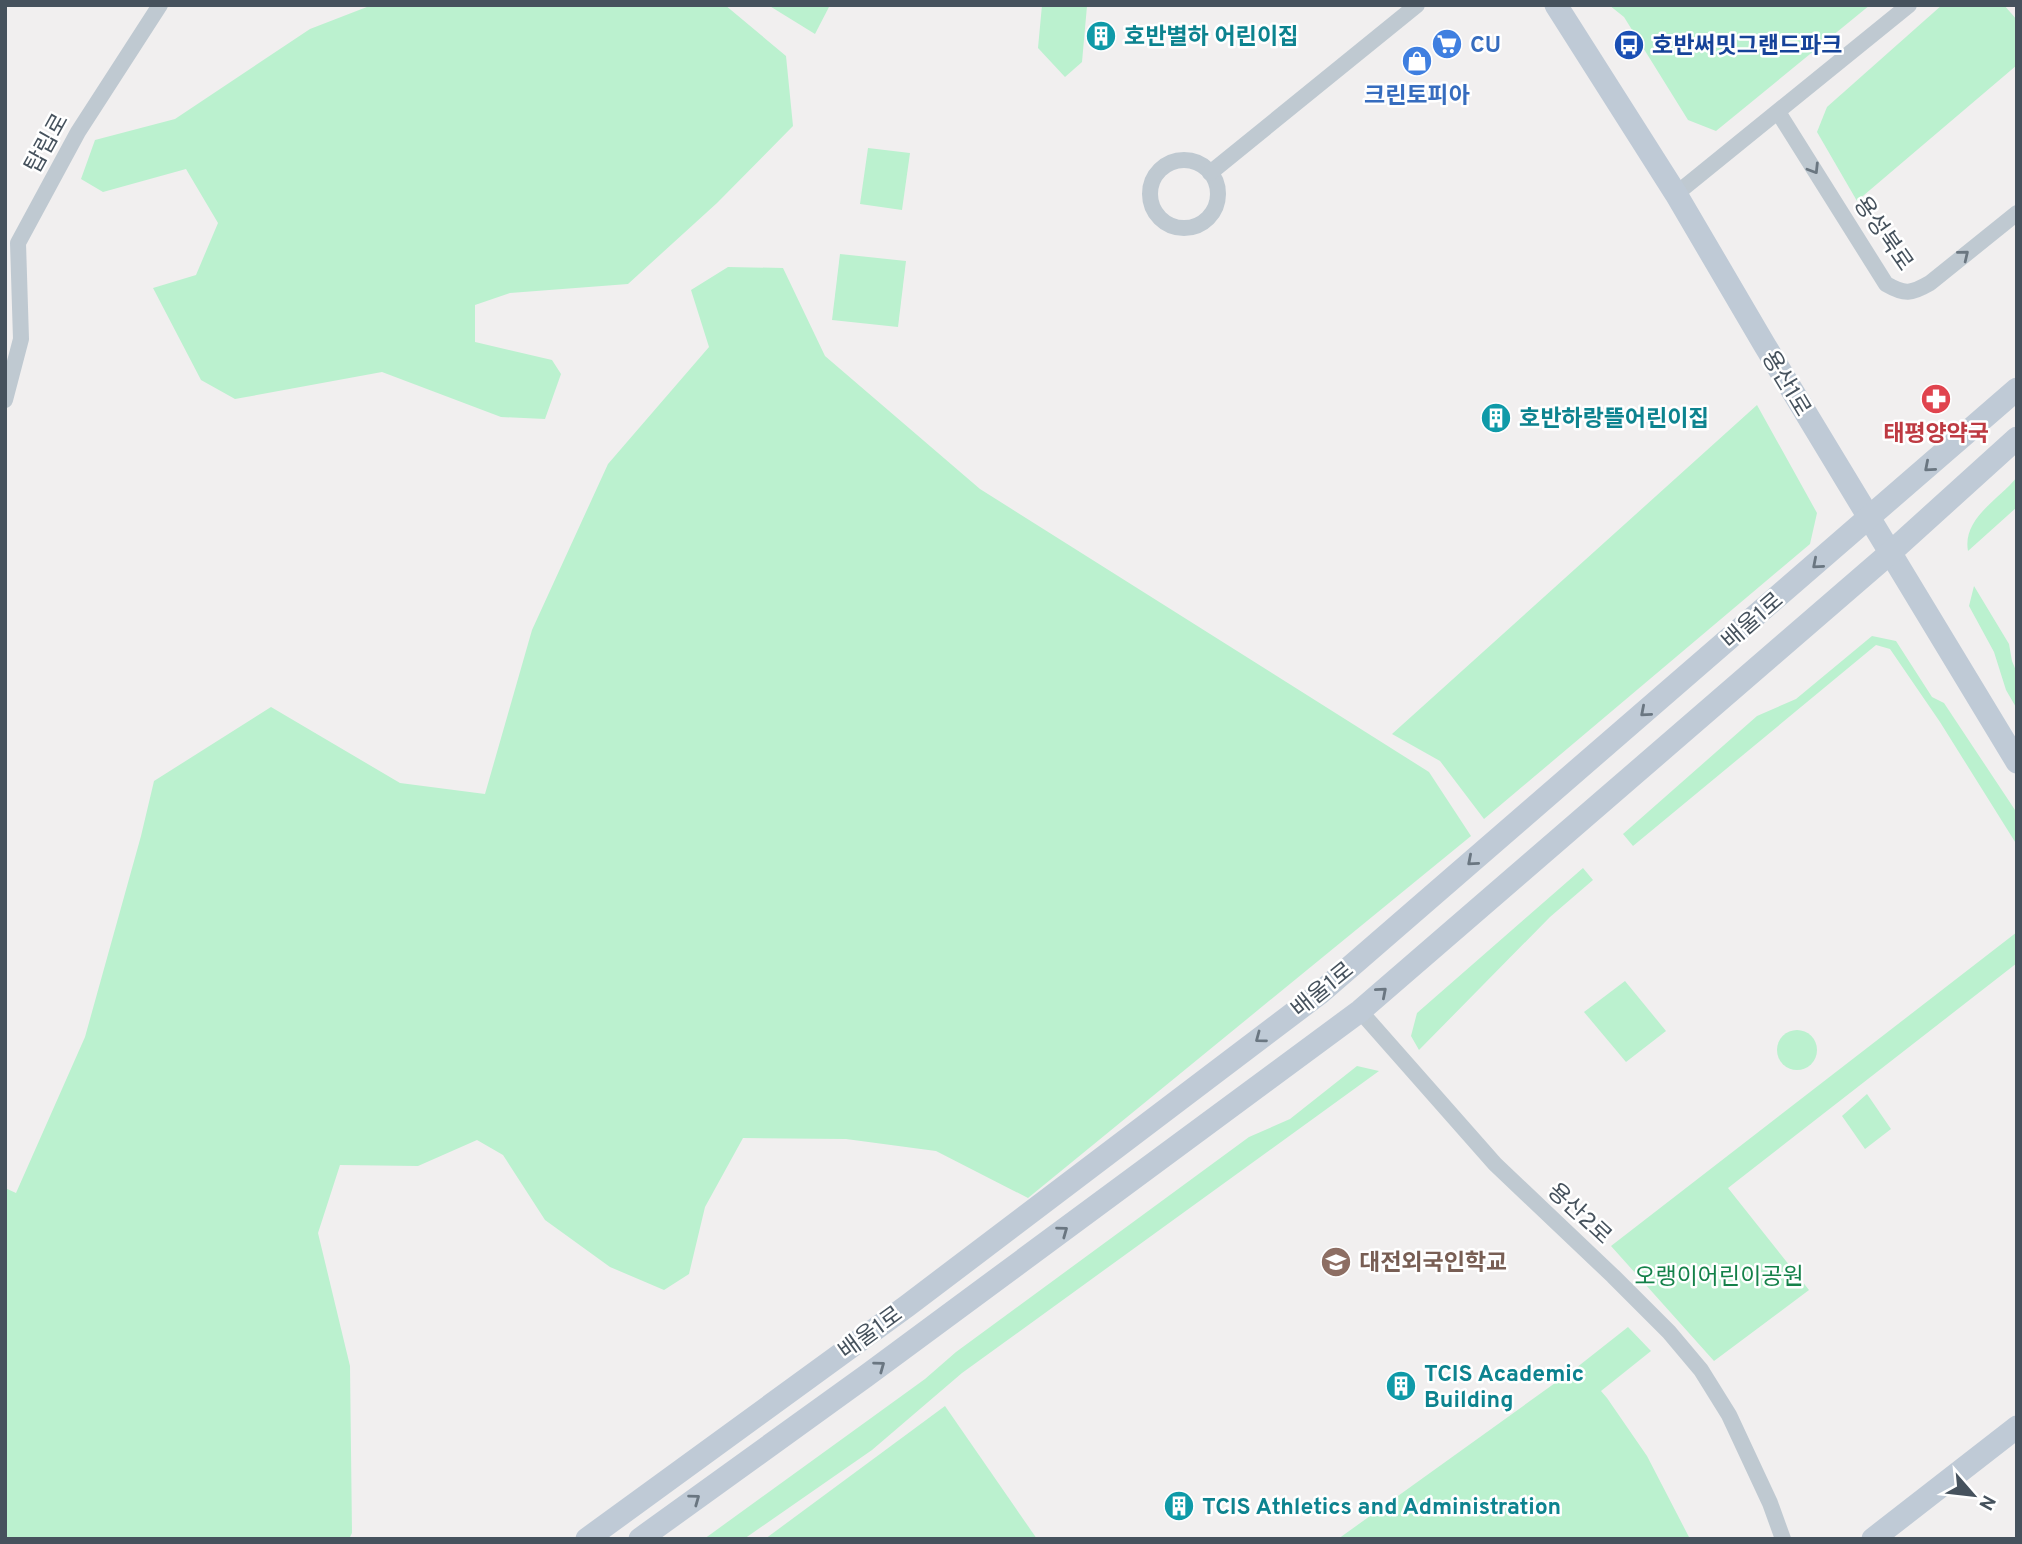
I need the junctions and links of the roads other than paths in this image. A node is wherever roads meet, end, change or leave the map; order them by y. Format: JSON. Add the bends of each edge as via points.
{"nodes":[{"id":1,"x":160,"y":5,"type":"edge"},
{"id":2,"x":1417,"y":5,"type":"edge"},
{"id":3,"x":1556,"y":5,"type":"edge"},
{"id":4,"x":1909,"y":5,"type":"edge"},
{"id":5,"x":1778,"y":112,"type":"junction"},
{"id":6,"x":1210,"y":173,"type":"junction"},
{"id":7,"x":1676,"y":194,"type":"junction"},
{"id":8,"x":2017,"y":213,"type":"edge"},
{"id":9,"x":2017,"y":390,"type":"edge"},
{"id":10,"x":5,"y":400,"type":"edge"},
{"id":11,"x":2017,"y":438,"type":"edge"},
{"id":12,"x":1869,"y":519,"type":"junction"},
{"id":13,"x":1890,"y":553,"type":"junction"},
{"id":14,"x":2017,"y":762,"type":"edge"},
{"id":15,"x":1360,"y":1011,"type":"junction"},
{"id":16,"x":2017,"y":1427,"type":"edge"},
{"id":17,"x":587,"y":1539,"type":"edge"},
{"id":18,"x":640,"y":1539,"type":"edge"},
{"id":19,"x":1783,"y":1539,"type":"edge"},
{"id":20,"x":1873,"y":1539,"type":"edge"}],
"edges":[{"from":1,"to":10,"type":"street","name":"탑립로","via":[[78,131],[18,243],[21,339]]},
{"from":2,"to":6,"type":"street"},
{"from":3,"to":7,"type":"main road","name":"용산1로"},
{"from":4,"to":5,"type":"street"},
{"from":5,"to":7,"type":"street"},
{"from":5,"to":8,"type":"street","name":"용성북로","one_way":true,"via":[[1886,284],[1900,292],[1914,292],[1930,283]]},
{"from":6,"to":6,"type":"street","via":[[1191,161],[1169,164],[1150,191],[1155,213],[1172,226],[1194,227],[1204,222],[1212,214],[1218,193]]},
{"from":7,"to":12,"type":"main road","name":"용산1로"},
{"from":9,"to":12,"type":"main road","name":"배울1로","one_way":true},
{"from":11,"to":13,"type":"main road","name":"배울1로"},
{"from":12,"to":13,"type":"main road","name":"용산1로"},
{"from":12,"to":17,"type":"main road","name":"배울1로","one_way":true,"via":[[1320,993],[906,1306]]},
{"from":13,"to":14,"type":"main road","name":"용산1로"},
{"from":15,"to":13,"type":"main road","name":"배울1로","one_way":true},
{"from":18,"to":15,"type":"main road","name":"배울1로","one_way":true},
{"from":15,"to":19,"type":"street","name":"용산2로","via":[[1495,1164],[1613,1276],[1701,1370],[1729,1415]]},
{"from":16,"to":20,"type":"main road"}]}
